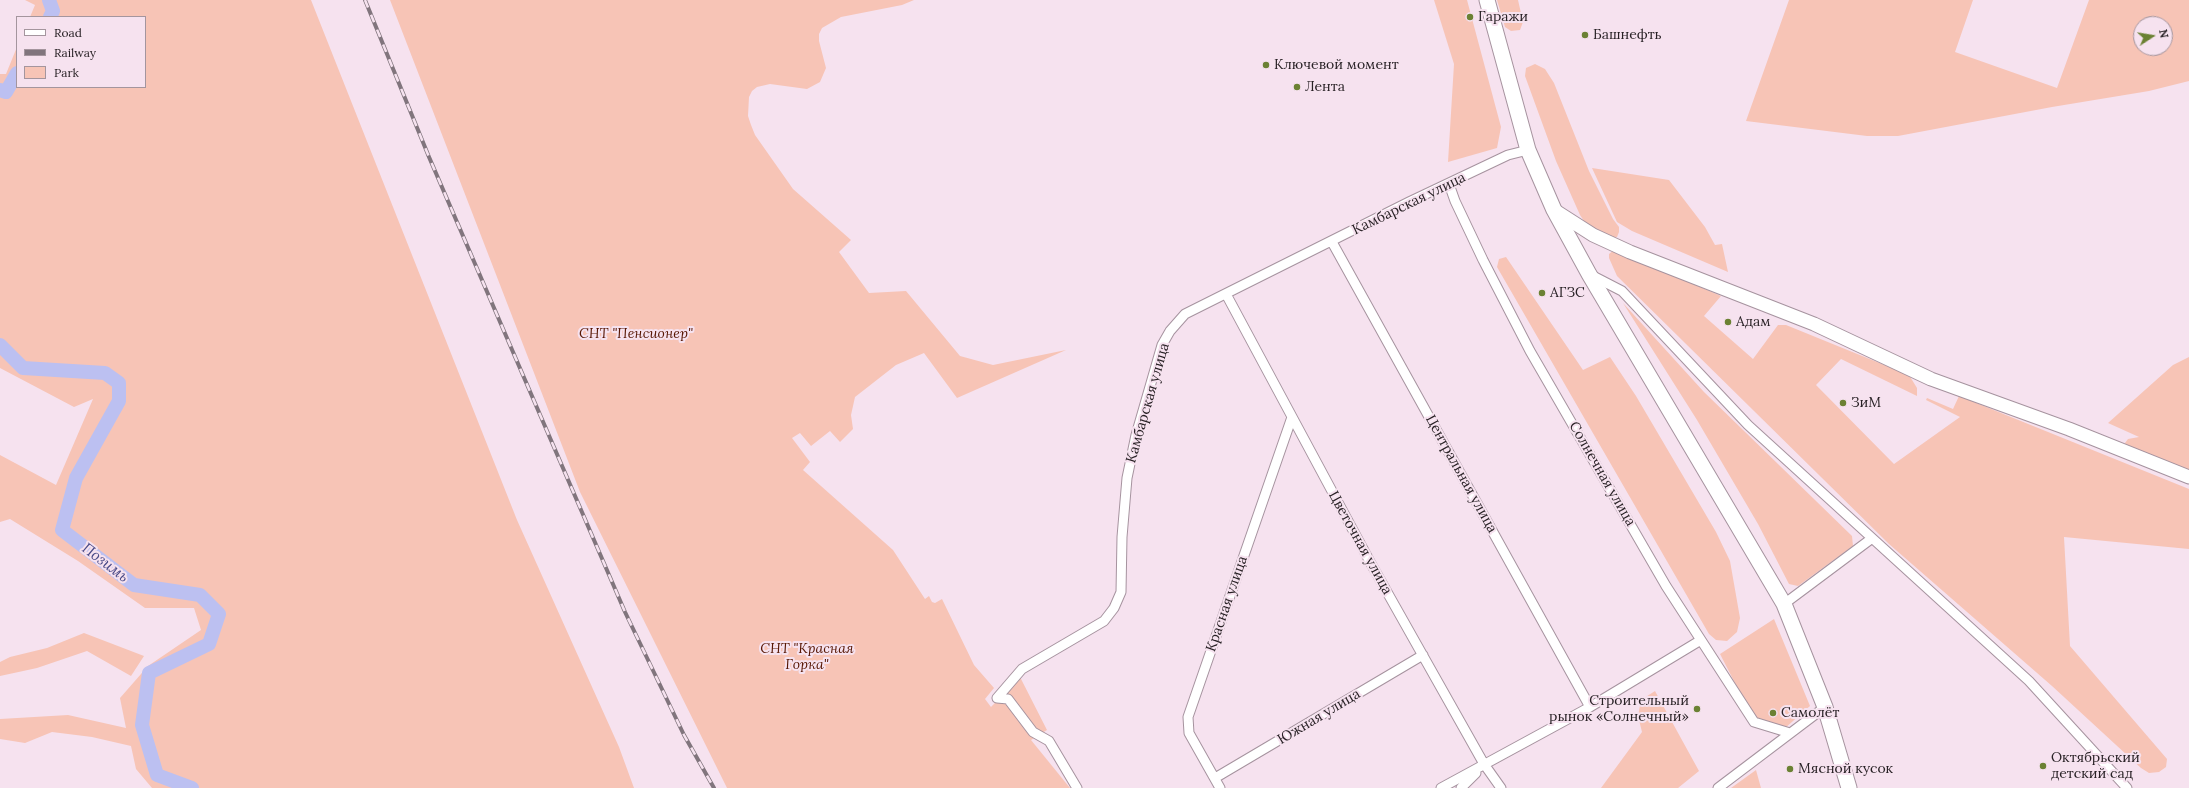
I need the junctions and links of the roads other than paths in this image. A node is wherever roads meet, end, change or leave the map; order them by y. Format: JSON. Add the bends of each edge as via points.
{"nodes":[{"id":1,"x":1487,"y":0,"type":"edge"},
{"id":2,"x":1528,"y":150,"type":"junction"},
{"id":3,"x":1449,"y":184,"type":"junction"},
{"id":4,"x":1554,"y":210,"type":"junction"},
{"id":5,"x":1332,"y":242,"type":"junction"},
{"id":6,"x":1589,"y":274,"type":"junction"},
{"id":7,"x":1226,"y":294,"type":"junction"},
{"id":8,"x":1292,"y":417,"type":"junction"},
{"id":9,"x":2189,"y":477,"type":"edge"},
{"id":10,"x":1871,"y":539,"type":"junction"},
{"id":11,"x":1784,"y":604,"type":"junction"},
{"id":12,"x":1700,"y":640,"type":"junction"},
{"id":13,"x":1423,"y":655,"type":"junction"},
{"id":14,"x":1590,"y":707,"type":"junction"},
{"id":15,"x":1825,"y":707,"type":"junction"},
{"id":16,"x":1790,"y":733,"type":"junction"},
{"id":17,"x":1484,"y":764,"type":"junction"},
{"id":18,"x":1215,"y":778,"type":"junction"},
{"id":19,"x":1077,"y":788,"type":"edge"},
{"id":20,"x":1220,"y":788,"type":"edge"},
{"id":21,"x":1441,"y":788,"type":"edge"},
{"id":22,"x":1461,"y":788,"type":"edge"},
{"id":23,"x":1501,"y":788,"type":"edge"},
{"id":24,"x":1718,"y":788,"type":"edge"},
{"id":25,"x":1849,"y":788,"type":"edge"},
{"id":26,"x":2127,"y":788,"type":"edge"}],
"edges":[{"from":1,"to":2,"type":"main road"},
{"from":2,"to":3,"type":"street","name":"Камбарская улица","via":[[1508,155]]},
{"from":2,"to":4,"type":"main road"},
{"from":3,"to":5,"type":"street","name":"Камбарская улица","via":[[1408,202]]},
{"from":3,"to":12,"type":"street","name":"Солнечная улица","via":[[1483,260],[1530,351]]},
{"from":4,"to":6,"type":"main road"},
{"from":4,"to":9,"type":"street","via":[[1593,235],[1630,252],[1814,324],[1931,379],[2069,429]]},
{"from":5,"to":7,"type":"street","name":"Камбарская улица"},
{"from":5,"to":14,"type":"street","name":"Центральная улица"},
{"from":6,"to":10,"type":"street","via":[[1622,291],[1748,425]]},
{"from":6,"to":11,"type":"main road"},
{"from":7,"to":8,"type":"street","name":"Цветочная улица"},
{"from":7,"to":19,"type":"street","name":"Камбарская улица","via":[[1185,314],[1162,345],[1136,435],[1127,478],[1121,592],[1114,608],[1104,621],[1022,670],[998,698],[1008,699],[1033,732],[1049,741]]},
{"from":8,"to":13,"type":"street","name":"Цветочная улица"},
{"from":8,"to":18,"type":"street","name":"Красная улица","via":[[1188,717],[1189,733]]},
{"from":10,"to":11,"type":"street"},
{"from":10,"to":26,"type":"street","via":[[2029,681]]},
{"from":11,"to":15,"type":"main road"},
{"from":12,"to":14,"type":"street"},
{"from":12,"to":16,"type":"street","name":"Солнечная улица","via":[[1754,722]]},
{"from":13,"to":17,"type":"street","name":"Цветочная улица"},
{"from":13,"to":18,"type":"street","name":"Южная улица"},
{"from":14,"to":17,"type":"street"},
{"from":15,"to":16,"type":"street"},
{"from":15,"to":25,"type":"main road"},
{"from":16,"to":24,"type":"street"},
{"from":17,"to":21,"type":"street"},
{"from":17,"to":22,"type":"street"},
{"from":17,"to":23,"type":"street","name":"Цветочная улица"},
{"from":18,"to":20,"type":"street","name":"Красная улица"}]}
